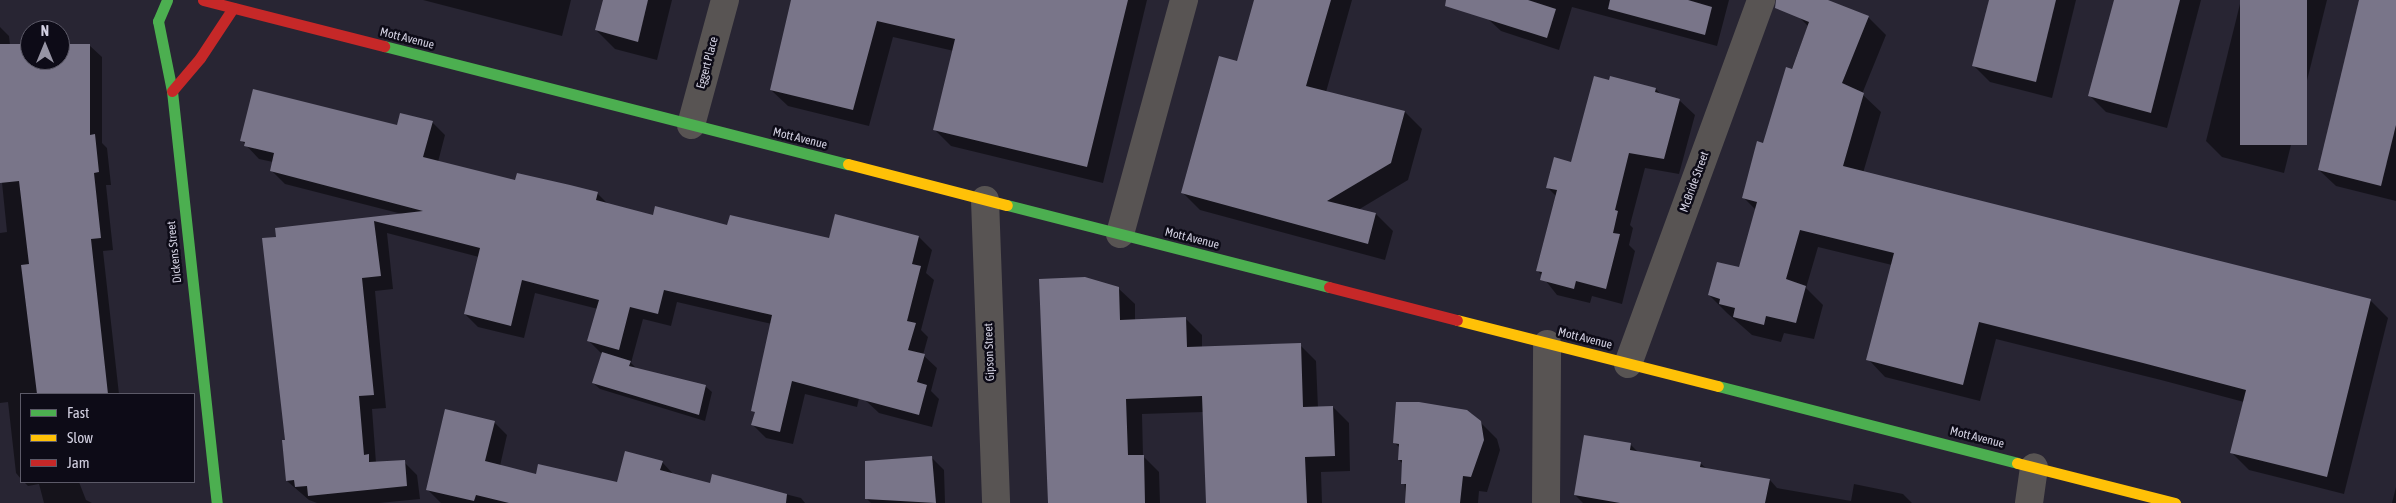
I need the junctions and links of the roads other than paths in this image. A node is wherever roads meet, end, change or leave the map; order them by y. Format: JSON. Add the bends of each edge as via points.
{"nodes":[{"id":1,"x":167,"y":0,"type":"edge"},
{"id":2,"x":203,"y":0,"type":"edge"},
{"id":3,"x":725,"y":0,"type":"edge"},
{"id":4,"x":1184,"y":0,"type":"edge"},
{"id":5,"x":1761,"y":0,"type":"edge"},
{"id":6,"x":234,"y":8,"type":"junction"},
{"id":7,"x":172,"y":91,"type":"junction"},
{"id":8,"x":691,"y":125,"type":"junction"},
{"id":9,"x":985,"y":200,"type":"junction"},
{"id":10,"x":1120,"y":234,"type":"junction"},
{"id":11,"x":1547,"y":344,"type":"junction"},
{"id":12,"x":1628,"y":364,"type":"junction"},
{"id":13,"x":2034,"y":467,"type":"junction"},
{"id":14,"x":216,"y":503,"type":"edge"},
{"id":15,"x":996,"y":503,"type":"edge"},
{"id":16,"x":1546,"y":503,"type":"edge"},
{"id":17,"x":2029,"y":503,"type":"edge"},
{"id":18,"x":2175,"y":503,"type":"edge"}],
"edges":[{"from":1,"to":7,"type":"street","name":"Dickens Street","via":[[158,21]]},
{"from":2,"to":6,"type":"street","name":"Mott Avenue"},
{"from":3,"to":8,"type":"street","name":"Eggert Place"},
{"from":4,"to":10,"type":"street"},
{"from":5,"to":12,"type":"street","name":"McBride Street"},
{"from":6,"to":7,"type":"street","via":[[200,58]]},
{"from":6,"to":8,"type":"street","name":"Mott Avenue"},
{"from":7,"to":14,"type":"street","name":"Dickens Street"},
{"from":8,"to":9,"type":"street","name":"Mott Avenue"},
{"from":9,"to":10,"type":"street","name":"Mott Avenue"},
{"from":9,"to":15,"type":"street","name":"Gipson Street"},
{"from":10,"to":11,"type":"street","name":"Mott Avenue"},
{"from":11,"to":12,"type":"street","name":"Mott Avenue"},
{"from":11,"to":16,"type":"street"},
{"from":12,"to":13,"type":"street","name":"Mott Avenue"},
{"from":13,"to":17,"type":"street"},
{"from":13,"to":18,"type":"street","name":"Mott Avenue"}]}
